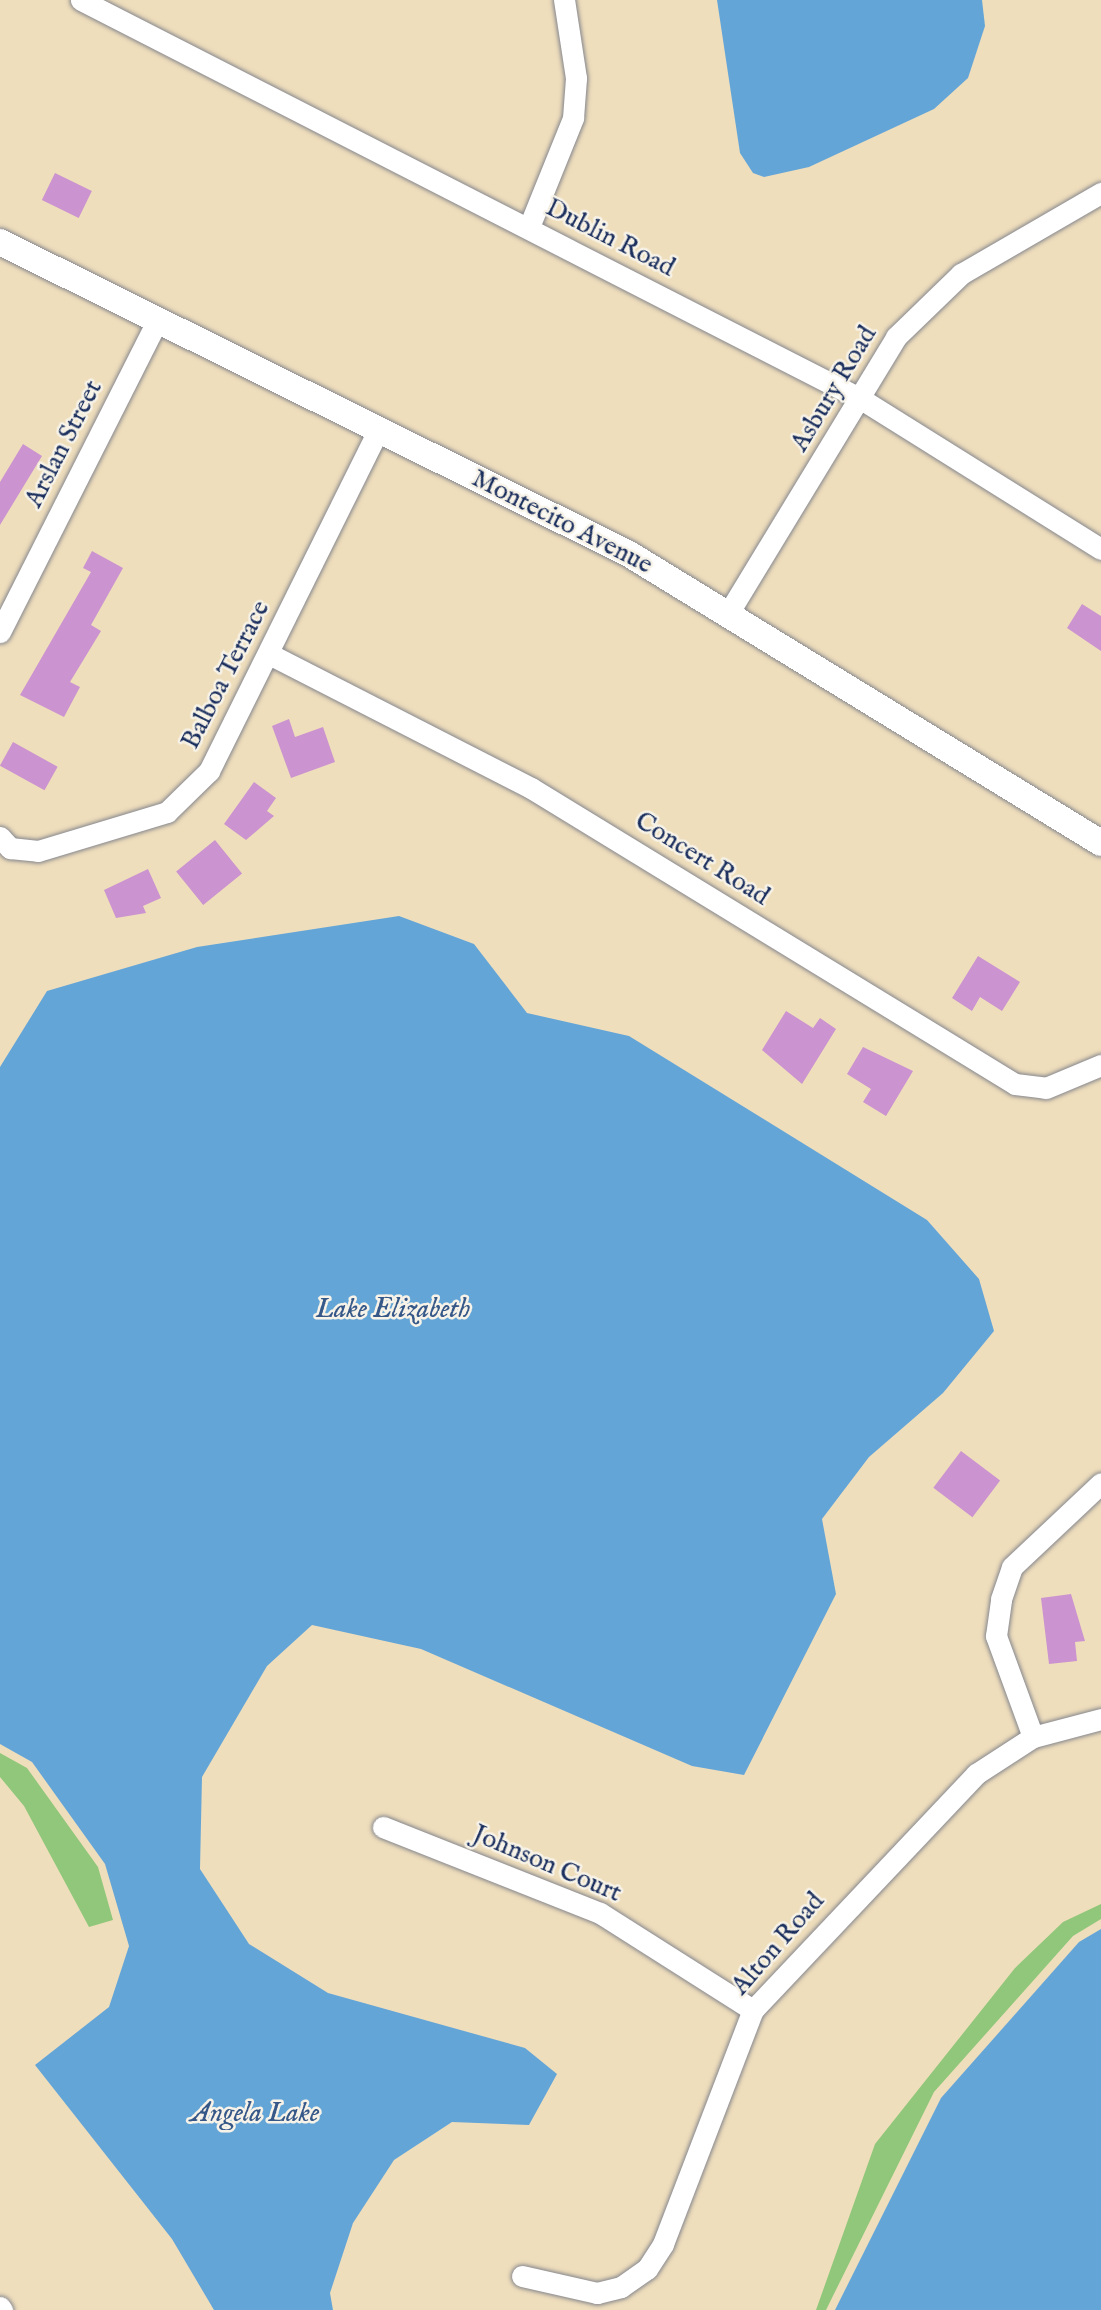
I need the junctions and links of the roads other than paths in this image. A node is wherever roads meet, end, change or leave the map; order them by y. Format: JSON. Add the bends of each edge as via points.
{"nodes":[{"id":1,"x":81,"y":0,"type":"edge"},
{"id":2,"x":564,"y":0,"type":"edge"},
{"id":3,"x":1097,"y":207,"type":"edge"},
{"id":4,"x":529,"y":227,"type":"junction"},
{"id":5,"x":0,"y":242,"type":"edge"},
{"id":6,"x":158,"y":319,"type":"junction"},
{"id":7,"x":862,"y":399,"type":"junction"},
{"id":8,"x":378,"y":430,"type":"junction"},
{"id":9,"x":1101,"y":549,"type":"edge"},
{"id":10,"x":729,"y":612,"type":"junction"},
{"id":11,"x":0,"y":632,"type":"edge"},
{"id":12,"x":269,"y":654,"type":"junction"},
{"id":13,"x":0,"y":837,"type":"edge"},
{"id":14,"x":1101,"y":844,"type":"edge"},
{"id":15,"x":1101,"y":1065,"type":"edge"},
{"id":16,"x":1101,"y":1483,"type":"edge"},
{"id":17,"x":1101,"y":1719,"type":"edge"},
{"id":18,"x":1033,"y":1737,"type":"junction"},
{"id":19,"x":383,"y":1827,"type":"dead end"},
{"id":20,"x":753,"y":2010,"type":"junction"},
{"id":21,"x":522,"y":2276,"type":"dead end"}],
"edges":[{"from":1,"to":4,"type":"street","name":"Dublin Road"},
{"from":2,"to":4,"type":"street","via":[[576,78],[573,118]]},
{"from":3,"to":7,"type":"street","name":"Asbury Road","via":[[961,274],[896,337]]},
{"from":4,"to":7,"type":"street","name":"Dublin Road"},
{"from":5,"to":6,"type":"street","name":"Montecito Avenue"},
{"from":6,"to":8,"type":"street","name":"Montecito Avenue"},
{"from":6,"to":11,"type":"street","name":"Arslan Street"},
{"from":7,"to":9,"type":"street","name":"Dublin Road"},
{"from":7,"to":10,"type":"street","name":"Asbury Road"},
{"from":8,"to":10,"type":"street","name":"Montecito Avenue","via":[[629,554]]},
{"from":8,"to":12,"type":"street","name":"Balboa Terrace"},
{"from":10,"to":14,"type":"street","name":"Montecito Avenue"},
{"from":12,"to":13,"type":"street","name":"Balboa Terrace","via":[[209,771],[167,812],[38,851],[10,848]]},
{"from":12,"to":15,"type":"street","name":"Concert Road","via":[[580,817],[1015,1084],[1046,1088]]},
{"from":16,"to":18,"type":"street","via":[[1012,1567],[1001,1599],[996,1636]]},
{"from":17,"to":18,"type":"street","name":"Alton Road"},
{"from":18,"to":20,"type":"street","name":"Alton Road","via":[[952,1794]]},
{"from":19,"to":20,"type":"street","name":"Johnson Court","via":[[600,1913]]},
{"from":20,"to":21,"type":"street","name":"Alton Road","via":[[663,2244],[647,2269],[621,2287],[597,2293]]}]}
